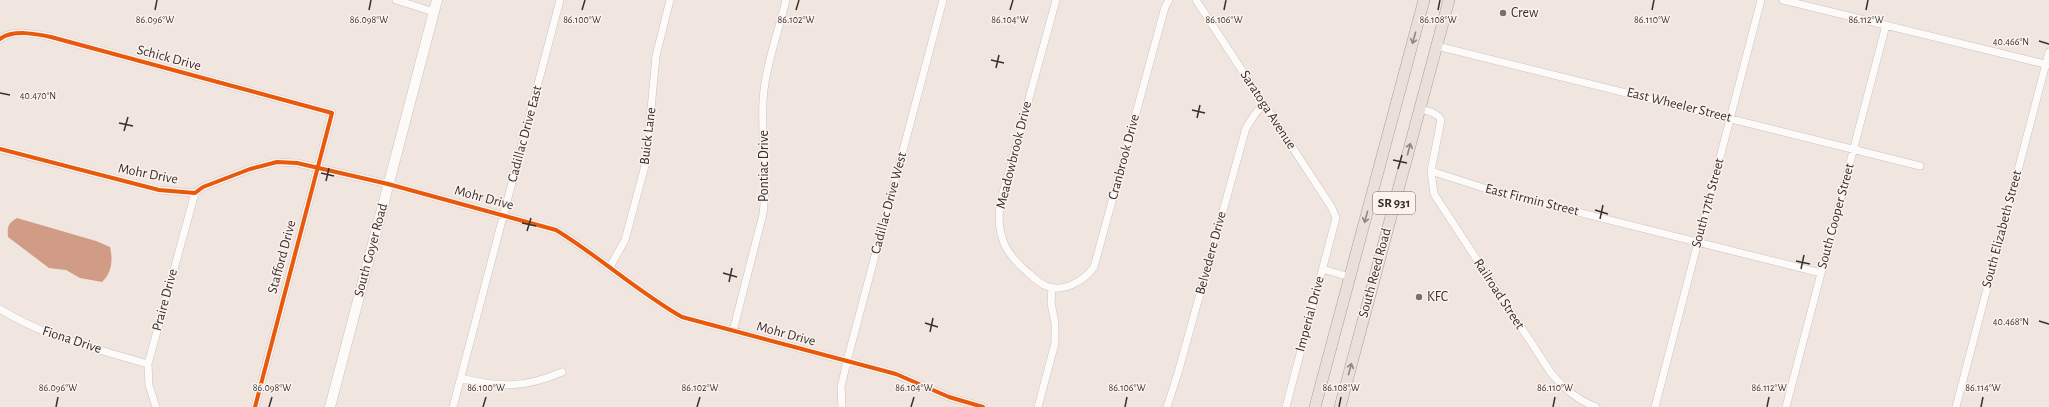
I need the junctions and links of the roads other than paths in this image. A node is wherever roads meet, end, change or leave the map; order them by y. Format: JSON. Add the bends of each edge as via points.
{"nodes":[{"id":1,"x":396,"y":0,"type":"edge"},
{"id":2,"x":437,"y":0,"type":"edge"},
{"id":3,"x":560,"y":0,"type":"edge"},
{"id":4,"x":670,"y":0,"type":"edge"},
{"id":5,"x":786,"y":0,"type":"edge"},
{"id":6,"x":940,"y":0,"type":"edge"},
{"id":7,"x":1056,"y":0,"type":"edge"},
{"id":8,"x":1169,"y":0,"type":"edge"},
{"id":9,"x":1196,"y":0,"type":"edge"},
{"id":10,"x":1424,"y":0,"type":"edge"},
{"id":11,"x":1449,"y":0,"type":"edge"},
{"id":12,"x":1762,"y":0,"type":"edge"},
{"id":13,"x":1783,"y":0,"type":"edge"},
{"id":14,"x":434,"y":12,"type":"junction"},
{"id":15,"x":1886,"y":25,"type":"junction"},
{"id":16,"x":0,"y":39,"type":"edge"},
{"id":17,"x":1437,"y":46,"type":"junction"},
{"id":18,"x":2049,"y":52,"type":"edge"},
{"id":19,"x":2047,"y":65,"type":"edge"},
{"id":20,"x":1264,"y":104,"type":"junction"},
{"id":21,"x":1420,"y":109,"type":"junction"},
{"id":22,"x":332,"y":113,"type":"joint"},
{"id":23,"x":1730,"y":118,"type":"junction"},
{"id":24,"x":0,"y":149,"type":"edge"},
{"id":25,"x":1854,"y":149,"type":"junction"},
{"id":26,"x":1920,"y":166,"type":"dead end"},
{"id":27,"x":317,"y":168,"type":"junction"},
{"id":28,"x":1431,"y":171,"type":"junction"},
{"id":29,"x":388,"y":184,"type":"junction"},
{"id":30,"x":195,"y":193,"type":"junction"},
{"id":31,"x":504,"y":215,"type":"junction"},
{"id":32,"x":1335,"y":222,"type":"joint"},
{"id":33,"x":1698,"y":241,"type":"junction"},
{"id":34,"x":610,"y":267,"type":"junction"},
{"id":35,"x":1322,"y":269,"type":"junction"},
{"id":36,"x":1821,"y":273,"type":"junction"},
{"id":37,"x":1350,"y":277,"type":"junction"},
{"id":38,"x":1052,"y":287,"type":"junction"},
{"id":39,"x":0,"y":309,"type":"edge"},
{"id":40,"x":733,"y":331,"type":"junction"},
{"id":41,"x":847,"y":361,"type":"junction"},
{"id":42,"x":148,"y":364,"type":"junction"},
{"id":43,"x":562,"y":372,"type":"dead end"},
{"id":44,"x":461,"y":378,"type":"junction"},
{"id":45,"x":156,"y":407,"type":"edge"},
{"id":46,"x":255,"y":407,"type":"edge"},
{"id":47,"x":330,"y":407,"type":"edge"},
{"id":48,"x":453,"y":407,"type":"edge"},
{"id":49,"x":842,"y":407,"type":"edge"},
{"id":50,"x":983,"y":407,"type":"edge"},
{"id":51,"x":1038,"y":407,"type":"edge"},
{"id":52,"x":1167,"y":407,"type":"edge"},
{"id":53,"x":1286,"y":407,"type":"edge"},
{"id":54,"x":1315,"y":407,"type":"edge"},
{"id":55,"x":1340,"y":407,"type":"edge"},
{"id":56,"x":1596,"y":407,"type":"edge"},
{"id":57,"x":1655,"y":407,"type":"edge"},
{"id":58,"x":1786,"y":407,"type":"edge"},
{"id":59,"x":1956,"y":407,"type":"edge"}],
"edges":[{"from":1,"to":14,"type":"street"},
{"from":2,"to":14,"type":"street","name":"South Goyer Road"},
{"from":3,"to":31,"type":"street","name":"Cadillac Drive East"},
{"from":4,"to":34,"type":"street","name":"Buick Lane","via":[[656,56],[646,162],[625,240]]},
{"from":5,"to":40,"type":"street","name":"Pontiac Drive","via":[[763,101],[763,214]]},
{"from":6,"to":41,"type":"street","name":"Cadillac Drive West"},
{"from":7,"to":38,"type":"street","name":"Meadowbrook Drive","via":[[1000,204],[998,222],[1002,238],[1015,260],[1037,281]]},
{"from":8,"to":38,"type":"street","name":"Cranbrook Drive","via":[[1094,267],[1078,282],[1059,288]]},
{"from":9,"to":20,"type":"street","name":"Saratoga Avenue"},
{"from":10,"to":37,"type":"main road","name":"South Reed Road","number":"SR 931","one_way":true},
{"from":11,"to":17,"type":"main road","name":"South Reed Road","number":"SR 931"},
{"from":12,"to":23,"type":"street","name":"South 17th Street"},
{"from":13,"to":15,"type":"street"},
{"from":14,"to":29,"type":"street","name":"South Goyer Road"},
{"from":15,"to":19,"type":"street"},
{"from":15,"to":25,"type":"street","name":"South Cooper Street"},
{"from":16,"to":22,"type":"street","name":"Schick Drive","via":[[32,33]]},
{"from":17,"to":21,"type":"main road","name":"South Reed Road","number":"SR 931"},
{"from":17,"to":23,"type":"street","name":"East Wheeler Street"},
{"from":18,"to":19,"type":"street","name":"South Elizabeth Street"},
{"from":19,"to":59,"type":"street","name":"South Elizabeth Street"},
{"from":20,"to":32,"type":"street","name":"Saratoga Avenue","via":[[1332,208]]},
{"from":20,"to":52,"type":"street","name":"Belvedere Drive","via":[[1246,128]]},
{"from":21,"to":28,"type":"street","name":"Railroad Street","via":[[1434,113],[1441,120]]},
{"from":55,"to":21,"type":"main road","name":"South Reed Road","number":"SR 931","one_way":true},
{"from":22,"to":27,"type":"street","name":"Stafford Drive"},
{"from":23,"to":25,"type":"street","name":"East Wheeler Street"},
{"from":23,"to":33,"type":"street","name":"South 17th Street"},
{"from":24,"to":30,"type":"street","name":"Mohr Drive","via":[[159,190]]},
{"from":25,"to":26,"type":"street","name":"East Wheeler Street"},
{"from":25,"to":36,"type":"street","name":"South Cooper Street"},
{"from":27,"to":29,"type":"street","name":"Mohr Drive"},
{"from":27,"to":30,"type":"street","name":"Mohr Drive","via":[[277,162],[250,169],[203,187]]},
{"from":27,"to":46,"type":"street","name":"Stafford Drive"},
{"from":28,"to":33,"type":"street","name":"East Firmin Street","via":[[1498,192]]},
{"from":28,"to":56,"type":"street","name":"Railroad Street","via":[[1434,194],[1551,373],[1565,389]]},
{"from":29,"to":31,"type":"street","name":"Mohr Drive"},
{"from":29,"to":47,"type":"street","name":"South Goyer Road"},
{"from":30,"to":42,"type":"street","name":"Praire Drive"},
{"from":31,"to":34,"type":"street","name":"Mohr Drive","via":[[556,230]]},
{"from":31,"to":44,"type":"street","name":"Cadillac Drive East"},
{"from":32,"to":35,"type":"street","name":"Imperial Drive"},
{"from":33,"to":36,"type":"street","name":"East Firmin Street"},
{"from":33,"to":57,"type":"street","name":"South 17th Street"},
{"from":34,"to":40,"type":"street","name":"Mohr Drive","via":[[661,305],[682,317]]},
{"from":35,"to":37,"type":"street"},
{"from":35,"to":53,"type":"street","name":"Imperial Drive"},
{"from":36,"to":58,"type":"street","name":"South Cooper Street"},
{"from":37,"to":54,"type":"main road","name":"South Reed Road","number":"SR 931"},
{"from":38,"to":51,"type":"street","via":[[1055,343]]},
{"from":39,"to":42,"type":"street","name":"Fiona Drive","via":[[22,323]]},
{"from":40,"to":41,"type":"street","name":"Mohr Drive"},
{"from":41,"to":49,"type":"street","name":"Cadillac Drive West","via":[[841,387]]},
{"from":41,"to":50,"type":"street","name":"Mohr Drive","via":[[896,374],[949,397]]},
{"from":42,"to":45,"type":"street","name":"Praire Drive","via":[[149,385]]},
{"from":43,"to":44,"type":"street","via":[[540,382],[516,386],[492,385]]},
{"from":44,"to":48,"type":"street","name":"Cadillac Drive East"}]}
